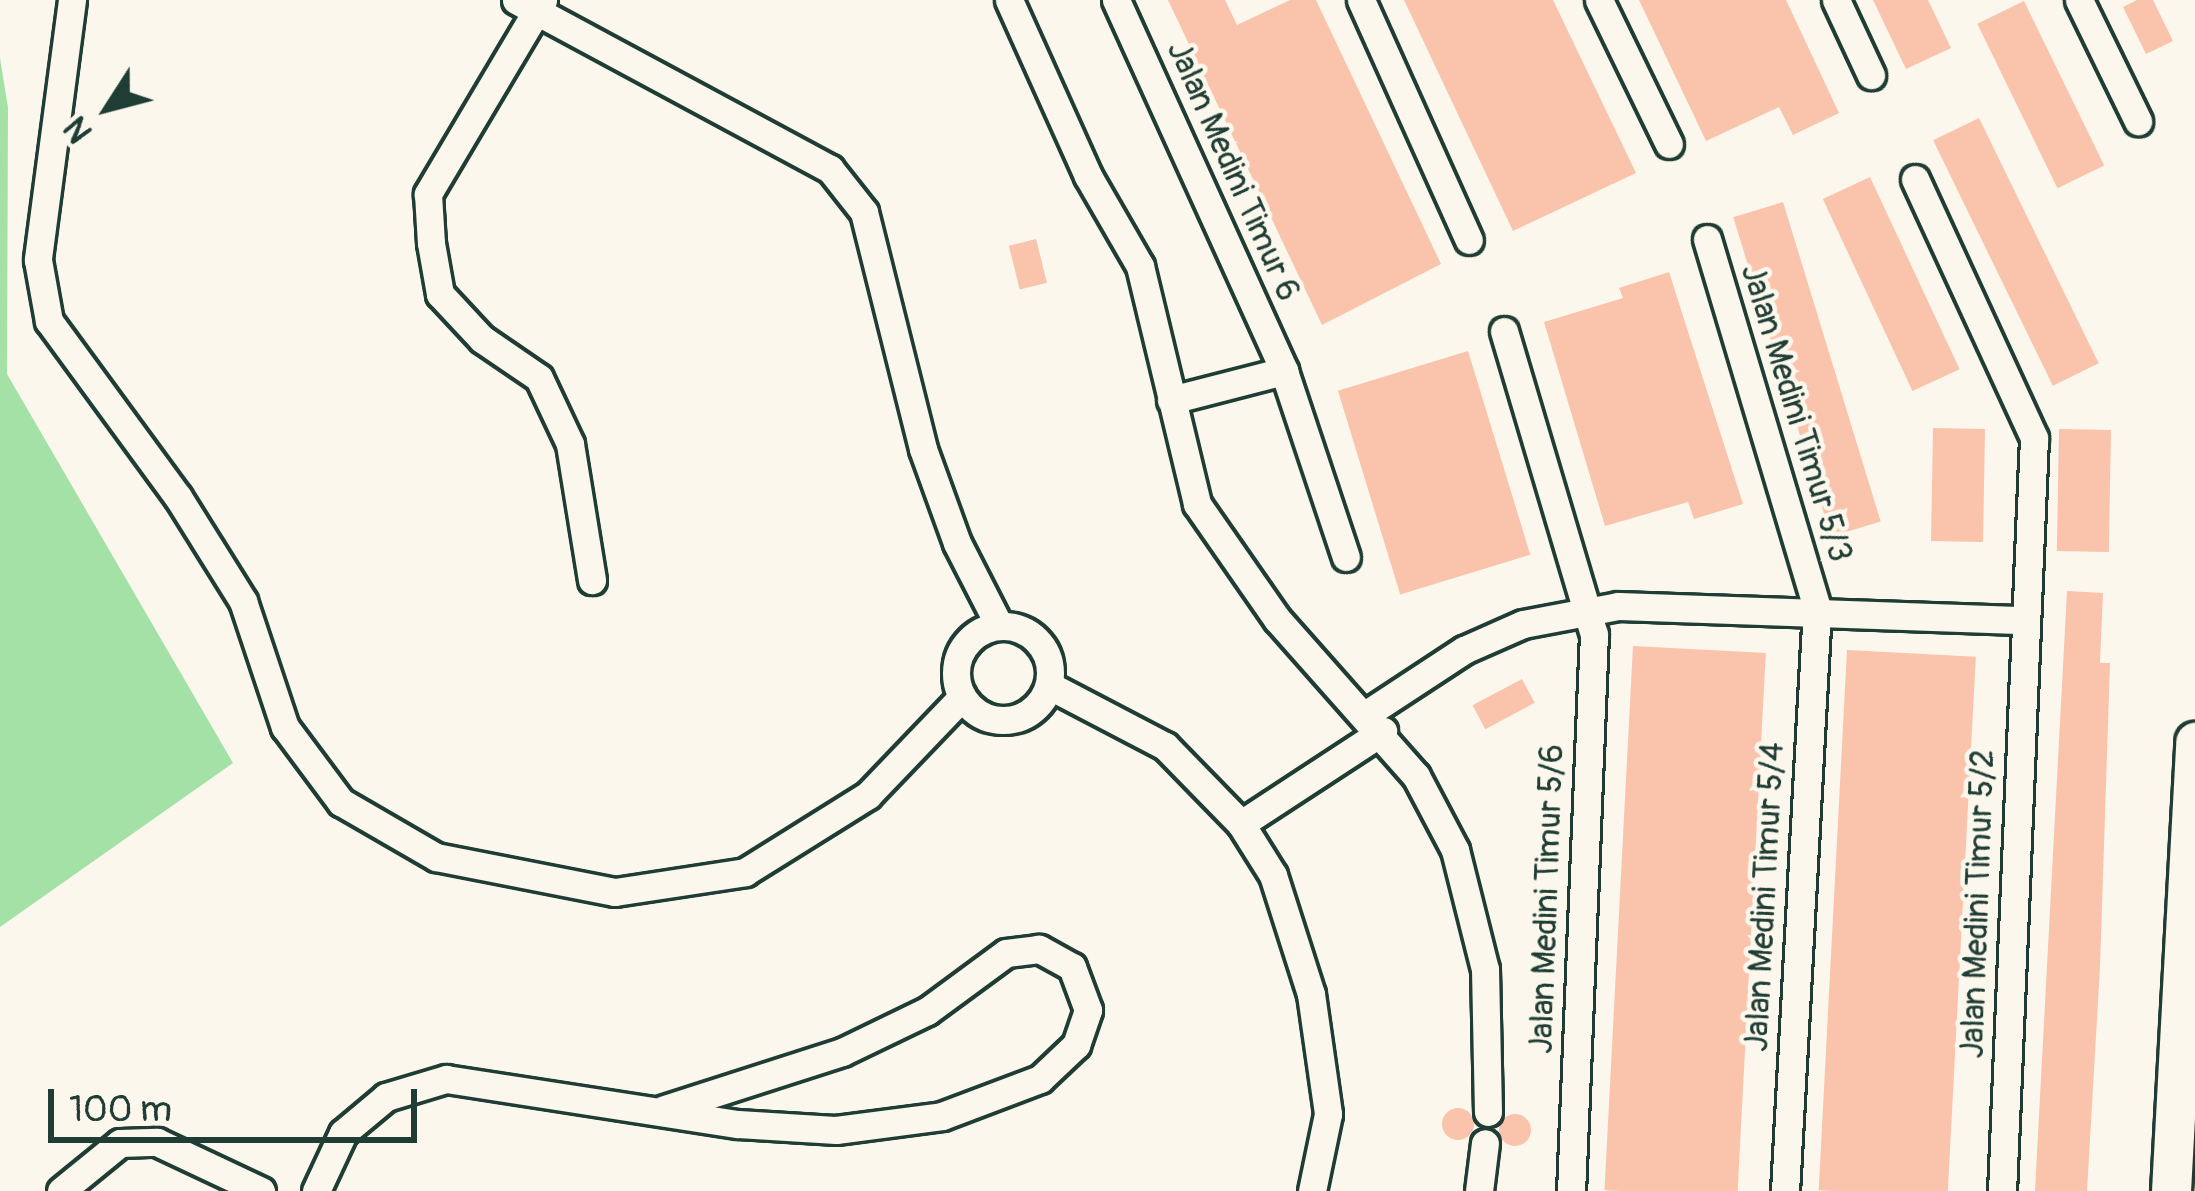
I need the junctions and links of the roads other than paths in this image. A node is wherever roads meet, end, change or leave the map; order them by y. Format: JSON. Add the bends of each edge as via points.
{"nodes":[{"id":1,"x":72,"y":0,"type":"edge"},
{"id":2,"x":1009,"y":0,"type":"edge"},
{"id":3,"x":1116,"y":0,"type":"edge"},
{"id":4,"x":1361,"y":0,"type":"edge"},
{"id":5,"x":1599,"y":0,"type":"edge"},
{"id":6,"x":1835,"y":0,"type":"edge"},
{"id":7,"x":2079,"y":0,"type":"edge"},
{"id":8,"x":532,"y":4,"type":"edge"},
{"id":9,"x":1871,"y":75,"type":"dead end"},
{"id":10,"x":2138,"y":122,"type":"dead end"},
{"id":11,"x":1669,"y":143,"type":"dead end"},
{"id":12,"x":1916,"y":179,"type":"dead end"},
{"id":13,"x":1707,"y":239,"type":"dead end"},
{"id":14,"x":1469,"y":240,"type":"dead end"},
{"id":15,"x":1504,"y":331,"type":"dead end"},
{"id":16,"x":1284,"y":371,"type":"junction"},
{"id":17,"x":1171,"y":400,"type":"junction"},
{"id":18,"x":1346,"y":557,"type":"dead end"},
{"id":19,"x":592,"y":580,"type":"dead end"},
{"id":20,"x":1817,"y":608,"type":"junction"},
{"id":21,"x":1588,"y":610,"type":"junction"},
{"id":22,"x":2026,"y":620,"type":"junction"},
{"id":23,"x":1000,"y":625,"type":"junction"},
{"id":24,"x":1050,"y":686,"type":"junction"},
{"id":25,"x":962,"y":697,"type":"junction"},
{"id":26,"x":1375,"y":722,"type":"junction"},
{"id":27,"x":2195,"y":742,"type":"edge"},
{"id":28,"x":1241,"y":824,"type":"junction"},
{"id":29,"x":664,"y":1109,"type":"junction"},
{"id":30,"x":1488,"y":1112,"type":"dead end"},
{"id":31,"x":1485,"y":1143,"type":"dead end"},
{"id":32,"x":62,"y":1191,"type":"edge"},
{"id":33,"x":261,"y":1191,"type":"edge"},
{"id":34,"x":316,"y":1191,"type":"edge"},
{"id":35,"x":1312,"y":1191,"type":"edge"},
{"id":36,"x":1479,"y":1191,"type":"edge"},
{"id":37,"x":1571,"y":1191,"type":"edge"},
{"id":38,"x":1785,"y":1191,"type":"edge"},
{"id":39,"x":2002,"y":1191,"type":"edge"},
{"id":40,"x":2171,"y":1191,"type":"edge"}],
"edges":[{"from":1,"to":25,"type":"street","via":[[38,260],[49,321],[243,601],[285,727],[341,802],[436,857],[615,892],[745,872],[868,795]]},
{"from":2,"to":17,"type":"street","via":[[1088,176],[1140,266]]},
{"from":3,"to":16,"type":"street","name":"Jalan Medini Timur 6"},
{"from":4,"to":14,"type":"street"},
{"from":5,"to":11,"type":"street"},
{"from":6,"to":9,"type":"street"},
{"from":7,"to":10,"type":"street"},
{"from":8,"to":19,"type":"street","via":[[428,194],[431,243],[440,294],[482,339],[539,378],[570,444]]},
{"from":8,"to":23,"type":"street","via":[[830,169],[864,212],[923,448],[957,543]]},
{"from":12,"to":22,"type":"street","name":"Jalan Medini Timur 5/2","via":[[2034,438]]},
{"from":13,"to":20,"type":"street","name":"Jalan Medini Timur 5/3"},
{"from":15,"to":21,"type":"street","name":"Jalan Medini Timur 5/6"},
{"from":16,"to":17,"type":"street"},
{"from":16,"to":18,"type":"street","name":"Jalan Medini Timur 6"},
{"from":17,"to":26,"type":"street","via":[[1197,504],[1226,554]]},
{"from":20,"to":21,"type":"street"},
{"from":20,"to":22,"type":"street"},
{"from":20,"to":38,"type":"street","name":"Jalan Medini Timur 5/4"},
{"from":21,"to":26,"type":"street","via":[[1523,624],[1465,650]]},
{"from":21,"to":37,"type":"street","name":"Jalan Medini Timur 5/6","via":[[1594,634]]},
{"from":22,"to":39,"type":"street","name":"Jalan Medini Timur 5/2"},
{"from":23,"to":24,"type":"street","via":[[1040,642]]},
{"from":23,"to":25,"type":"street","via":[[966,642],[957,659]]},
{"from":24,"to":25,"type":"street","via":[[1028,714],[1010,720],[991,719]]},
{"from":24,"to":28,"type":"street","via":[[1165,746]]},
{"from":26,"to":28,"type":"street"},
{"from":26,"to":30,"type":"street","via":[[1455,850],[1485,969]]},
{"from":27,"to":40,"type":"street"},
{"from":28,"to":35,"type":"street","via":[[1273,875],[1311,994],[1328,1114]]},
{"from":29,"to":29,"type":"street","via":[[836,1130],[942,1115],[1040,1079],[1076,1045],[1088,1010],[1072,967],[1039,949],[1006,952],[927,1011],[842,1052]]},
{"from":29,"to":34,"type":"street","via":[[446,1079],[386,1097],[343,1133]]},
{"from":31,"to":36,"type":"street"},
{"from":32,"to":33,"type":"street","via":[[120,1143],[158,1142]]}]}
